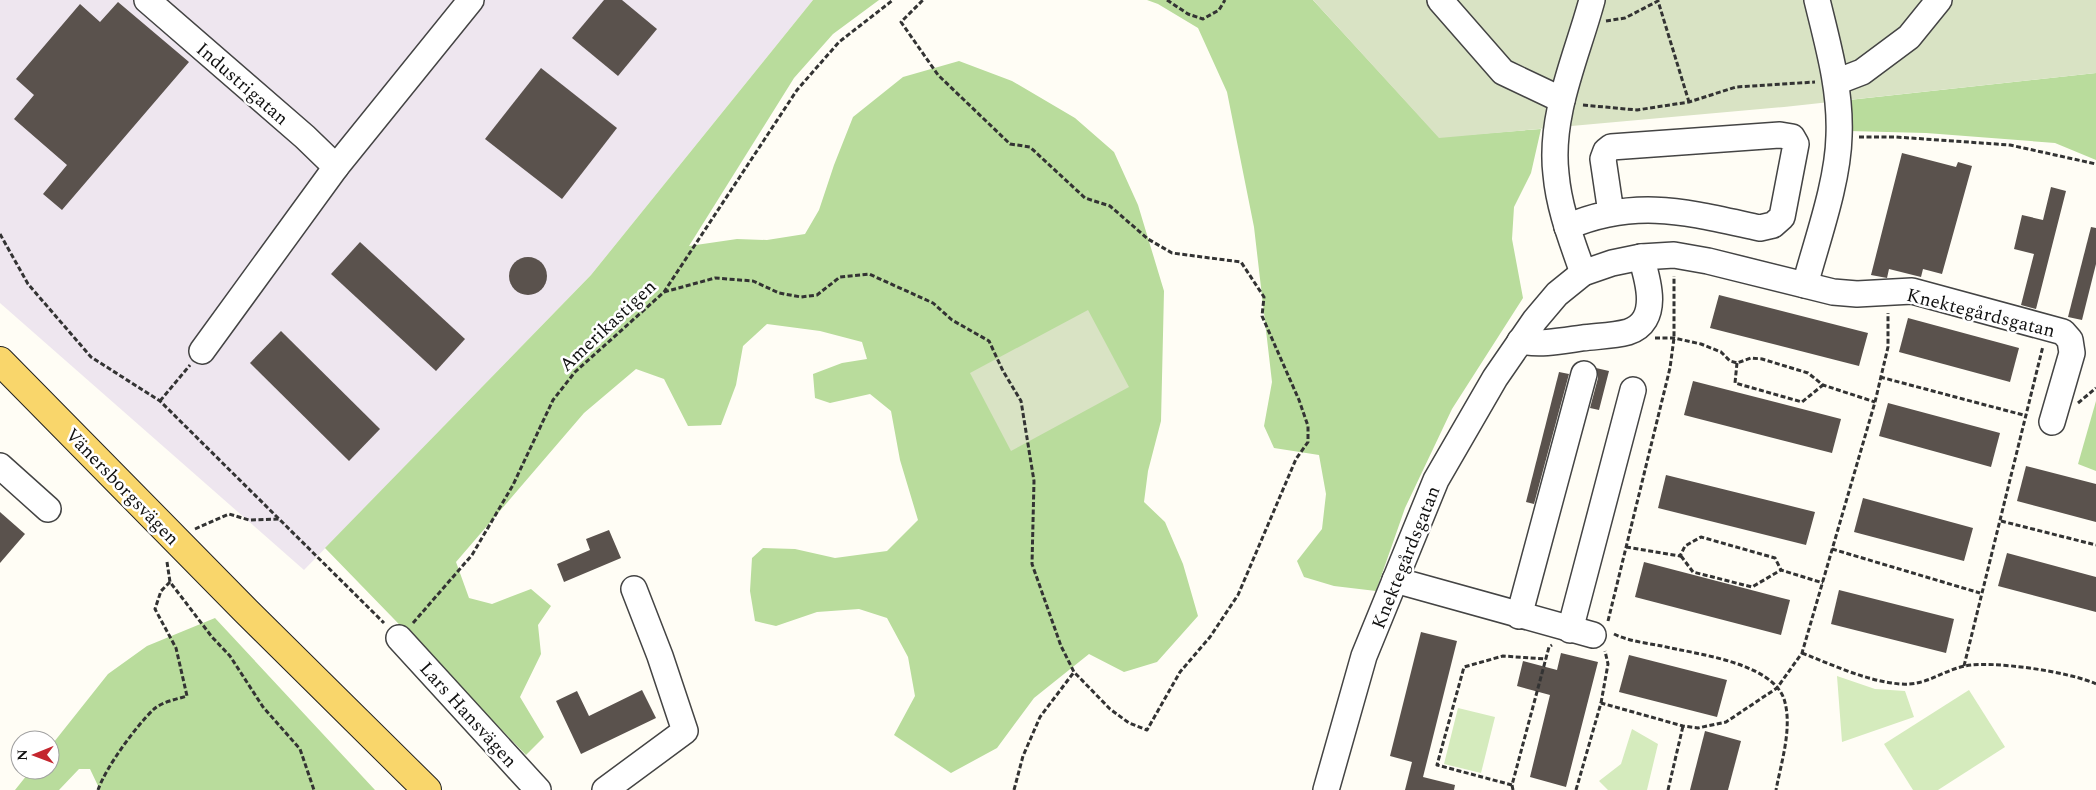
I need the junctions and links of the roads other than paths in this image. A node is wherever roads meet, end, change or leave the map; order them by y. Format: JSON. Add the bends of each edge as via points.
{"nodes":[{"id":1,"x":147,"y":0,"type":"edge"},
{"id":2,"x":471,"y":0,"type":"edge"},
{"id":3,"x":1440,"y":0,"type":"edge"},
{"id":4,"x":1817,"y":0,"type":"edge"},
{"id":5,"x":1939,"y":0,"type":"edge"},
{"id":6,"x":1590,"y":8,"type":"edge"},
{"id":7,"x":1836,"y":82,"type":"junction"},
{"id":8,"x":1562,"y":100,"type":"junction"},
{"id":9,"x":336,"y":167,"type":"junction"},
{"id":10,"x":1611,"y":214,"type":"junction"},
{"id":11,"x":1567,"y":227,"type":"junction"},
{"id":12,"x":1641,"y":257,"type":"junction"},
{"id":13,"x":1583,"y":273,"type":"junction"},
{"id":14,"x":1805,"y":285,"type":"junction"},
{"id":15,"x":1520,"y":341,"type":"junction"},
{"id":16,"x":202,"y":351,"type":"road end"},
{"id":17,"x":0,"y":361,"type":"edge"},
{"id":18,"x":1584,"y":374,"type":"dead end"},
{"id":19,"x":1633,"y":390,"type":"dead end"},
{"id":20,"x":2052,"y":422,"type":"dead end"},
{"id":21,"x":0,"y":466,"type":"edge"},
{"id":22,"x":48,"y":509,"type":"dead end"},
{"id":23,"x":1395,"y":580,"type":"junction"},
{"id":24,"x":634,"y":590,"type":"dead end"},
{"id":25,"x":246,"y":611,"type":"junction"},
{"id":26,"x":1519,"y":616,"type":"junction"},
{"id":27,"x":399,"y":638,"type":"road end"},
{"id":28,"x":411,"y":790,"type":"edge"},
{"id":29,"x":426,"y":790,"type":"edge"},
{"id":30,"x":538,"y":790,"type":"edge"},
{"id":31,"x":605,"y":790,"type":"edge"},
{"id":32,"x":1326,"y":790,"type":"edge"}],
"edges":[{"from":1,"to":9,"type":"street","name":"Industrigatan"},
{"from":2,"to":9,"type":"street"},
{"from":3,"to":8,"type":"street","via":[[1503,72]]},
{"from":4,"to":7,"type":"street"},
{"from":5,"to":7,"type":"street","via":[[1909,37],[1862,72]]},
{"from":6,"to":8,"type":"street"},
{"from":7,"to":14,"type":"street","via":[[1839,137],[1836,165]]},
{"from":8,"to":11,"type":"street","via":[[1555,147],[1556,174]]},
{"from":9,"to":16,"type":"street"},
{"from":10,"to":10,"type":"street","via":[[1678,210],[1760,228],[1773,225],[1782,217],[1796,144],[1792,137],[1780,135],[1611,147],[1603,158]]},
{"from":10,"to":11,"type":"street","via":[[1585,219]]},
{"from":11,"to":13,"type":"street"},
{"from":12,"to":13,"type":"street","name":"Knektegårdsgatan"},
{"from":12,"to":14,"type":"street","name":"Knektegårdsgatan","via":[[1674,255]]},
{"from":12,"to":15,"type":"street","via":[[1650,284],[1651,299],[1647,314],[1639,325],[1615,334],[1534,344]]},
{"from":13,"to":15,"type":"street","name":"Knektegårdsgatan","via":[[1557,294]]},
{"from":14,"to":20,"type":"street","name":"Knektegårdsgatan","via":[[1849,294],[1912,291],[2064,332],[2070,340],[2072,353]]},
{"from":15,"to":23,"type":"street","name":"Knektegårdsgatan","via":[[1436,480]]},
{"from":17,"to":25,"type":"main road","name":"Vänersborgsvägen"},
{"from":18,"to":26,"type":"street"},
{"from":19,"to":26,"type":"street","via":[[1590,636]]},
{"from":21,"to":22,"type":"street"},
{"from":23,"to":26,"type":"street"},
{"from":23,"to":32,"type":"street","name":"Knektegårdsgatan","via":[[1364,656]]},
{"from":24,"to":31,"type":"street","via":[[685,731]]},
{"from":25,"to":28,"type":"main road","name":"Vänersborgsvägen"},
{"from":25,"to":29,"type":"main road","name":"Vänersborgsvägen"},
{"from":27,"to":30,"type":"street","name":"Lars Hansvägen"}]}
